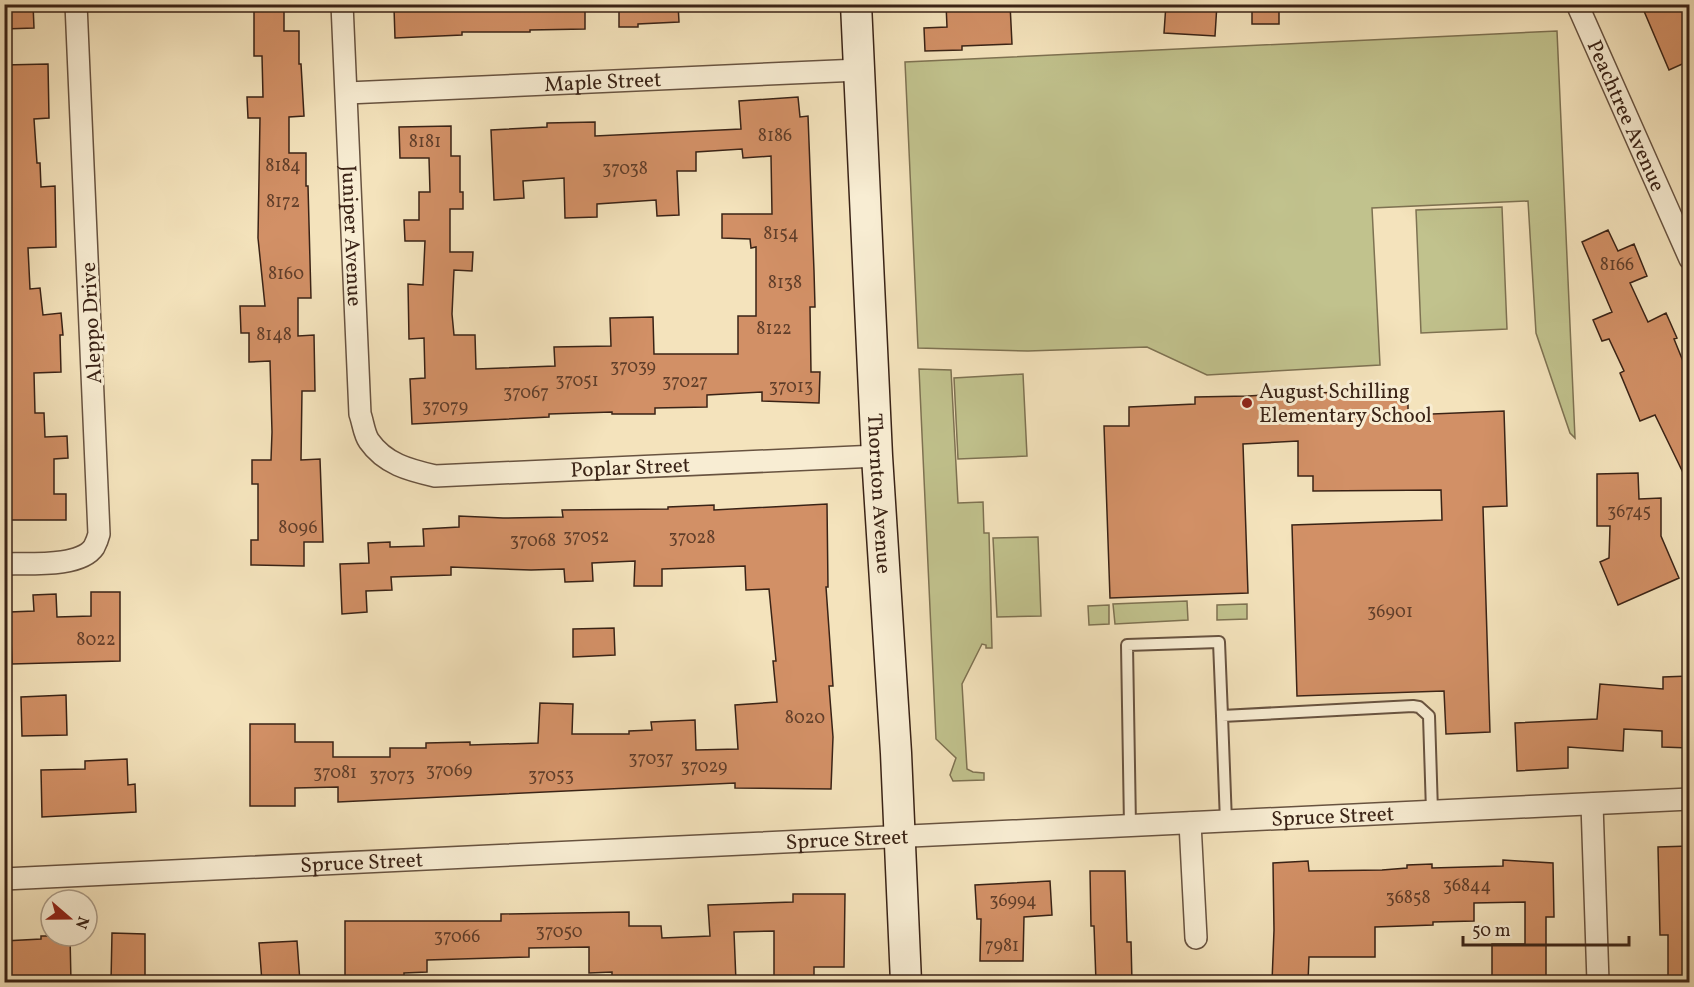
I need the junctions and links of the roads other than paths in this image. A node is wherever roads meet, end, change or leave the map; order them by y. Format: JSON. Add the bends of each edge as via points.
{"nodes":[{"id":1,"x":76,"y":4,"type":"edge"},
{"id":2,"x":342,"y":4,"type":"edge"},
{"id":3,"x":856,"y":4,"type":"edge"},
{"id":4,"x":1576,"y":4,"type":"edge"},
{"id":5,"x":859,"y":70,"type":"junction"},
{"id":6,"x":347,"y":93,"type":"junction"},
{"id":7,"x":1689,"y":259,"type":"edge"},
{"id":8,"x":877,"y":456,"type":"junction"},
{"id":9,"x":386,"y":459,"type":"joint"},
{"id":10,"x":4,"y":564,"type":"edge"},
{"id":11,"x":1222,"y":716,"type":"junction"},
{"id":12,"x":1689,"y":799,"type":"edge"},
{"id":13,"x":1592,"y":804,"type":"junction"},
{"id":14,"x":1432,"y":811,"type":"junction"},
{"id":15,"x":1226,"y":822,"type":"junction"},
{"id":16,"x":1190,"y":823,"type":"junction"},
{"id":17,"x":1131,"y":826,"type":"junction"},
{"id":18,"x":900,"y":836,"type":"junction"},
{"id":19,"x":4,"y":879,"type":"edge"},
{"id":20,"x":1196,"y":938,"type":"dead end"},
{"id":21,"x":906,"y":982,"type":"edge"},
{"id":22,"x":1598,"y":982,"type":"edge"}],
"edges":[{"from":1,"to":10,"type":"street","name":"Aleppo Drive","via":[[99,534],[93,548],[68,562]]},
{"from":2,"to":6,"type":"street","name":"Juniper Avenue"},
{"from":3,"to":5,"type":"main road","name":"Thornton Avenue"},
{"from":4,"to":7,"type":"street","name":"Peachtree Avenue"},
{"from":5,"to":6,"type":"street","name":"Maple Street"},
{"from":5,"to":8,"type":"main road","name":"Thornton Avenue"},
{"from":6,"to":9,"type":"street","name":"Juniper Avenue","via":[[360,414],[368,440]]},
{"from":8,"to":9,"type":"street","name":"Poplar Street","via":[[435,476],[410,471]]},
{"from":8,"to":18,"type":"main road","name":"Thornton Avenue"},
{"from":11,"to":14,"type":"lane","via":[[1419,707],[1429,716]]},
{"from":11,"to":15,"type":"lane"},
{"from":11,"to":17,"type":"lane","via":[[1219,642],[1127,645]]},
{"from":12,"to":13,"type":"street","name":"Spruce Street"},
{"from":13,"to":14,"type":"street","name":"Spruce Street"},
{"from":13,"to":22,"type":"street"},
{"from":14,"to":15,"type":"street","name":"Spruce Street"},
{"from":15,"to":16,"type":"street","name":"Spruce Street"},
{"from":16,"to":17,"type":"street","name":"Spruce Street"},
{"from":16,"to":20,"type":"street"},
{"from":17,"to":18,"type":"street","name":"Spruce Street"},
{"from":18,"to":19,"type":"street","name":"Spruce Street"},
{"from":18,"to":21,"type":"main road","name":"Thornton Avenue"}]}
